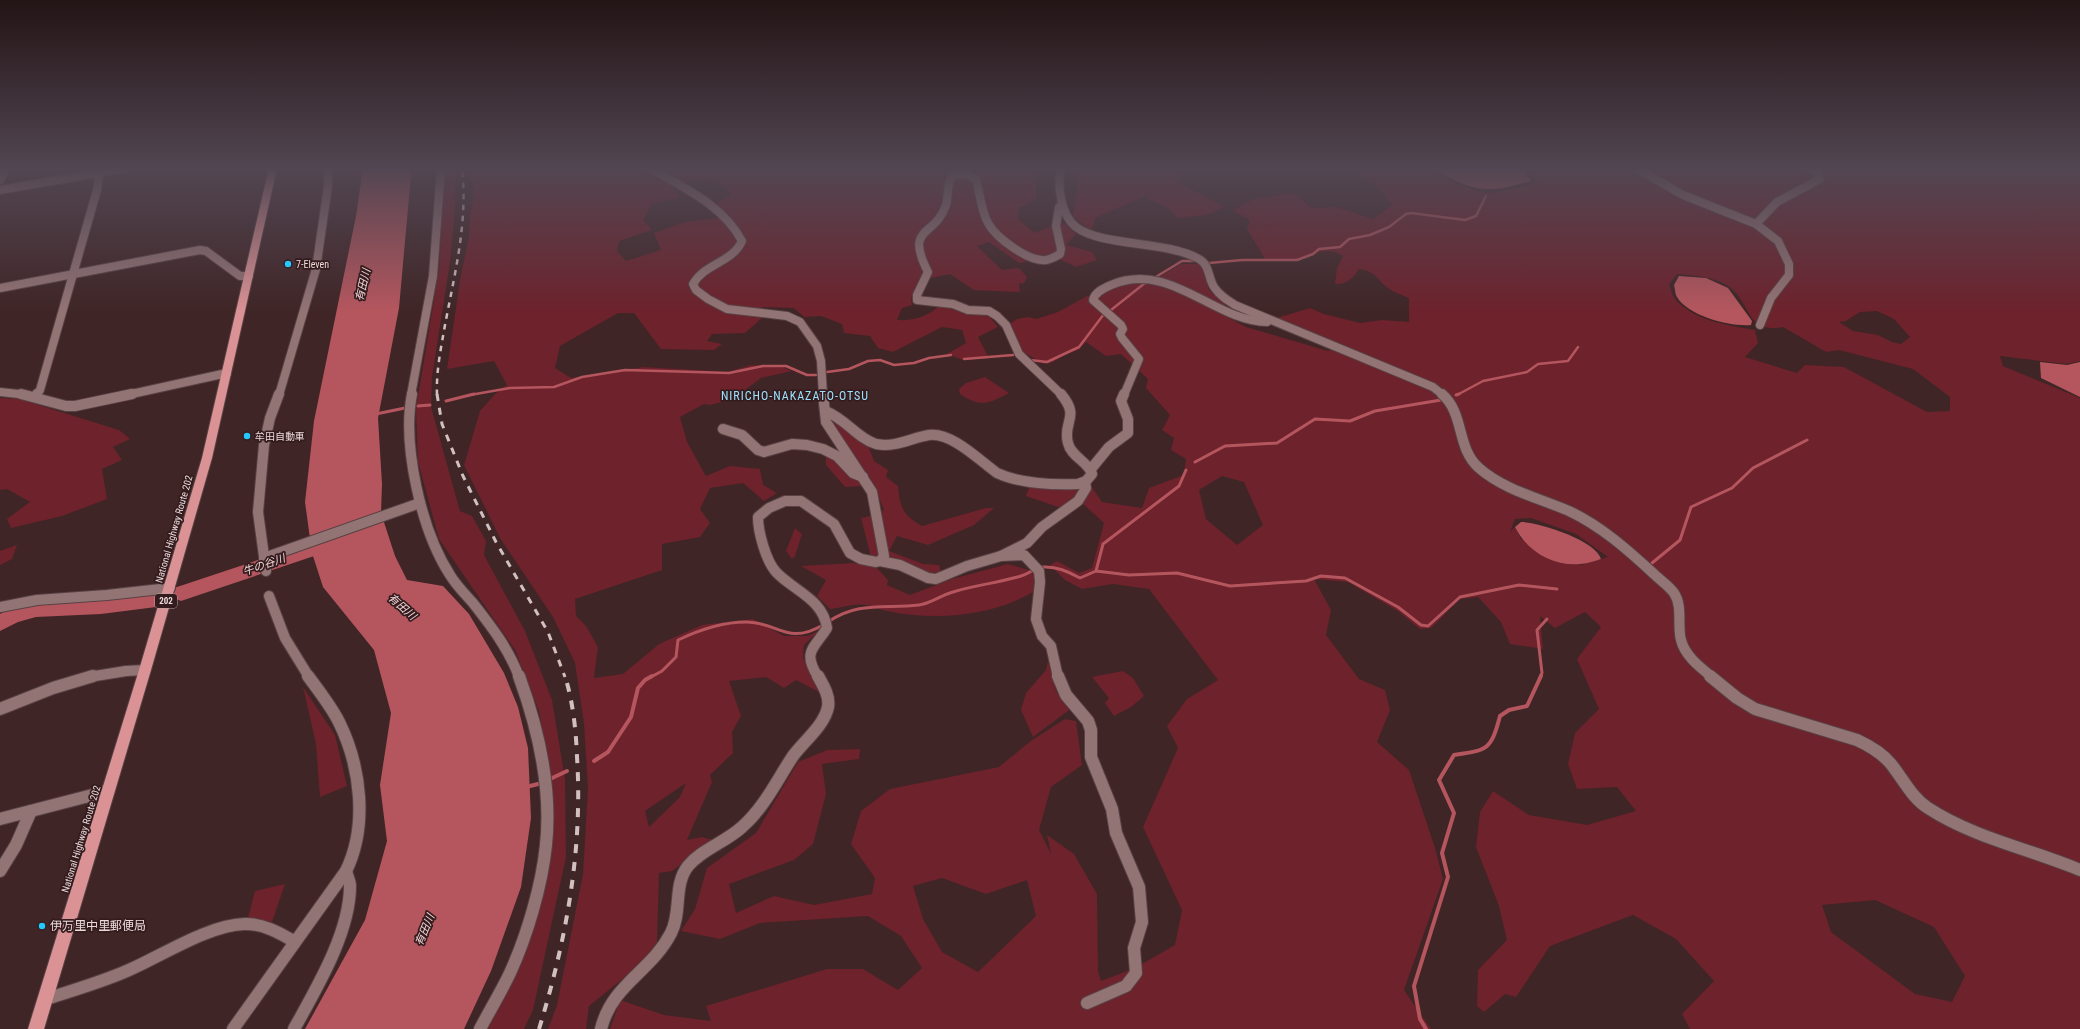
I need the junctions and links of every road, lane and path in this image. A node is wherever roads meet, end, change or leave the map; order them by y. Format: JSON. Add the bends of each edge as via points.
{"nodes":[{"id":1,"x":90,"y":216,"type":"edge"},
{"id":2,"x":262,"y":216,"type":"edge"},
{"id":3,"x":324,"y":216,"type":"edge"},
{"id":4,"x":437,"y":216,"type":"edge"},
{"id":5,"x":722,"y":216,"type":"edge"},
{"id":6,"x":940,"y":216,"type":"edge"},
{"id":7,"x":985,"y":216,"type":"edge"},
{"id":8,"x":1058,"y":216,"type":"edge"},
{"id":9,"x":1067,"y":216,"type":"edge"},
{"id":10,"x":1736,"y":216,"type":"edge"},
{"id":11,"x":1764,"y":216,"type":"edge"},
{"id":12,"x":1756,"y":224,"type":"junction"},
{"id":13,"x":73,"y":274,"type":"junction"},
{"id":14,"x":249,"y":276,"type":"junction"},
{"id":15,"x":0,"y":288,"type":"edge"},
{"id":16,"x":1272,"y":322,"type":"junction"},
{"id":17,"x":1760,"y":325,"type":"dead end"},
{"id":18,"x":227,"y":373,"type":"junction"},
{"id":19,"x":0,"y":392,"type":"edge"},
{"id":20,"x":35,"y":397,"type":"junction"},
{"id":21,"x":825,"y":411,"type":"junction"},
{"id":22,"x":723,"y":429,"type":"dead end"},
{"id":23,"x":1091,"y":469,"type":"junction"},
{"id":24,"x":863,"y":477,"type":"junction"},
{"id":25,"x":1085,"y":482,"type":"junction"},
{"id":26,"x":420,"y":503,"type":"junction"},
{"id":27,"x":1001,"y":556,"type":"junction"},
{"id":28,"x":264,"y":558,"type":"junction"},
{"id":29,"x":880,"y":561,"type":"junction"},
{"id":30,"x":266,"y":571,"type":"dead end"},
{"id":31,"x":170,"y":588,"type":"junction"},
{"id":32,"x":269,"y":596,"type":"dead end"},
{"id":33,"x":0,"y":607,"type":"edge"},
{"id":34,"x":145,"y":670,"type":"junction"},
{"id":35,"x":0,"y":710,"type":"edge"},
{"id":36,"x":108,"y":790,"type":"junction"},
{"id":37,"x":31,"y":811,"type":"junction"},
{"id":38,"x":0,"y":819,"type":"edge"},
{"id":39,"x":2080,"y":870,"type":"edge"},
{"id":40,"x":0,"y":871,"type":"edge"},
{"id":41,"x":346,"y":871,"type":"junction"},
{"id":42,"x":295,"y":942,"type":"junction"},
{"id":43,"x":46,"y":999,"type":"junction"},
{"id":44,"x":1087,"y":1003,"type":"dead end"},
{"id":45,"x":36,"y":1029,"type":"edge"},
{"id":46,"x":233,"y":1029,"type":"edge"},
{"id":47,"x":294,"y":1029,"type":"edge"},
{"id":48,"x":480,"y":1029,"type":"edge"},
{"id":49,"x":601,"y":1029,"type":"edge"}],
"edges":[{"from":1,"to":13,"type":"street"},
{"from":2,"to":14,"type":"highway","name":"National Highway Route 202","number":"202"},
{"from":3,"to":28,"type":"street","via":[[316,269],[264,445],[258,512],[258,528]]},
{"from":4,"to":26,"type":"street","via":[[433,276],[409,408],[409,434]]},
{"from":5,"to":21,"type":"street","via":[[733,226],[742,241],[740,247],[700,274],[693,284],[696,290],[727,309],[787,316],[800,322],[817,346],[821,361]]},
{"from":6,"to":23,"type":"street","via":[[920,240],[918,249],[928,272],[917,300],[953,304],[970,311],[990,312],[1000,318],[1005,323],[1018,353],[1070,407],[1072,416],[1067,442],[1070,449]]},
{"from":7,"to":8,"type":"street","via":[[994,232],[1012,247],[1036,260],[1050,260],[1060,254],[1061,249],[1056,226]]},
{"from":9,"to":16,"type":"street","via":[[1086,232],[1139,245],[1171,249],[1201,260],[1208,267],[1220,295]]},
{"from":10,"to":12,"type":"street"},
{"from":11,"to":12,"type":"street"},
{"from":12,"to":17,"type":"street","via":[[1778,241],[1789,264],[1789,275],[1771,298]]},
{"from":13,"to":14,"type":"street","via":[[200,250],[206,251],[240,276]]},
{"from":13,"to":15,"type":"street"},
{"from":13,"to":20,"type":"street","via":[[40,390]]},
{"from":14,"to":18,"type":"highway","name":"National Highway Route 202","number":"202"},
{"from":16,"to":23,"type":"street","via":[[1258,323],[1173,284],[1126,280],[1115,282],[1097,293],[1094,300],[1121,325],[1122,340],[1139,359],[1121,401],[1130,425],[1129,430],[1126,436],[1114,441],[1107,448]]},
{"from":16,"to":39,"type":"street","via":[[1432,386],[1445,396],[1455,410],[1464,447],[1478,466],[1497,481],[1519,493],[1554,504],[1612,538],[1674,593],[1678,603],[1681,641],[1688,655],[1737,698],[1761,711],[1870,746],[1891,764],[1912,793],[1926,807],[1948,820]]},
{"from":18,"to":20,"type":"street","via":[[75,406]]},
{"from":18,"to":31,"type":"highway","name":"National Highway Route 202","number":"202","via":[[207,458]]},
{"from":19,"to":20,"type":"street"},
{"from":21,"to":24,"type":"street","via":[[826,422]]},
{"from":21,"to":25,"type":"street","via":[[840,418],[862,438],[879,445],[896,445],[924,436],[938,435],[1012,479],[1078,484]]},
{"from":22,"to":24,"type":"street","via":[[744,436],[755,448],[764,452],[798,443],[813,446],[835,455],[851,473]]},
{"from":23,"to":25,"type":"street","via":[[1092,474]]},
{"from":24,"to":29,"type":"street","via":[[877,505],[880,543],[884,556]]},
{"from":25,"to":27,"type":"street","via":[[1086,488],[1078,501],[1042,527],[1027,543]]},
{"from":26,"to":28,"type":"street"},
{"from":26,"to":48,"type":"street","via":[[435,547],[450,575],[485,618],[512,658],[531,709],[544,769],[546,845],[533,910],[510,972]]},
{"from":27,"to":29,"type":"street","via":[[936,579],[900,565]]},
{"from":27,"to":44,"type":"street","via":[[1024,555],[1037,567],[1040,582],[1036,619],[1042,636],[1051,646],[1060,684],[1088,721],[1091,730],[1091,757],[1112,809],[1116,833],[1139,887],[1142,922],[1134,948],[1136,973],[1126,986]]},
{"from":28,"to":30,"type":"street"},
{"from":29,"to":49,"type":"street","via":[[861,559],[850,553],[834,524],[801,501],[785,501],[758,516],[770,564],[818,607],[827,623],[810,650],[810,658],[827,690],[829,702],[825,716],[747,822],[725,841],[695,860],[684,872],[680,885],[678,916],[668,939],[649,964],[612,999],[604,1014]]},
{"from":31,"to":33,"type":"street","via":[[126,594],[38,599]]},
{"from":31,"to":34,"type":"highway","name":"National Highway Route 202","number":"202"},
{"from":32,"to":41,"type":"street","via":[[288,645],[333,712],[346,738],[355,766],[360,804],[358,835],[355,854]]},
{"from":34,"to":35,"type":"street","via":[[67,682]]},
{"from":34,"to":36,"type":"highway","name":"National Highway Route 202","number":"202"},
{"from":36,"to":37,"type":"street"},
{"from":36,"to":43,"type":"highway","name":"National Highway Route 202","number":"202"},
{"from":37,"to":38,"type":"street"},
{"from":37,"to":40,"type":"street","via":[[16,845]]},
{"from":41,"to":42,"type":"street"},
{"from":41,"to":47,"type":"street","via":[[350,884],[344,917],[334,948],[315,991]]},
{"from":42,"to":43,"type":"street","via":[[275,930],[255,924],[242,924],[195,940],[113,977]]},
{"from":42,"to":46,"type":"street"},
{"from":43,"to":45,"type":"highway","name":"National Highway Route 202","number":"202"}]}
